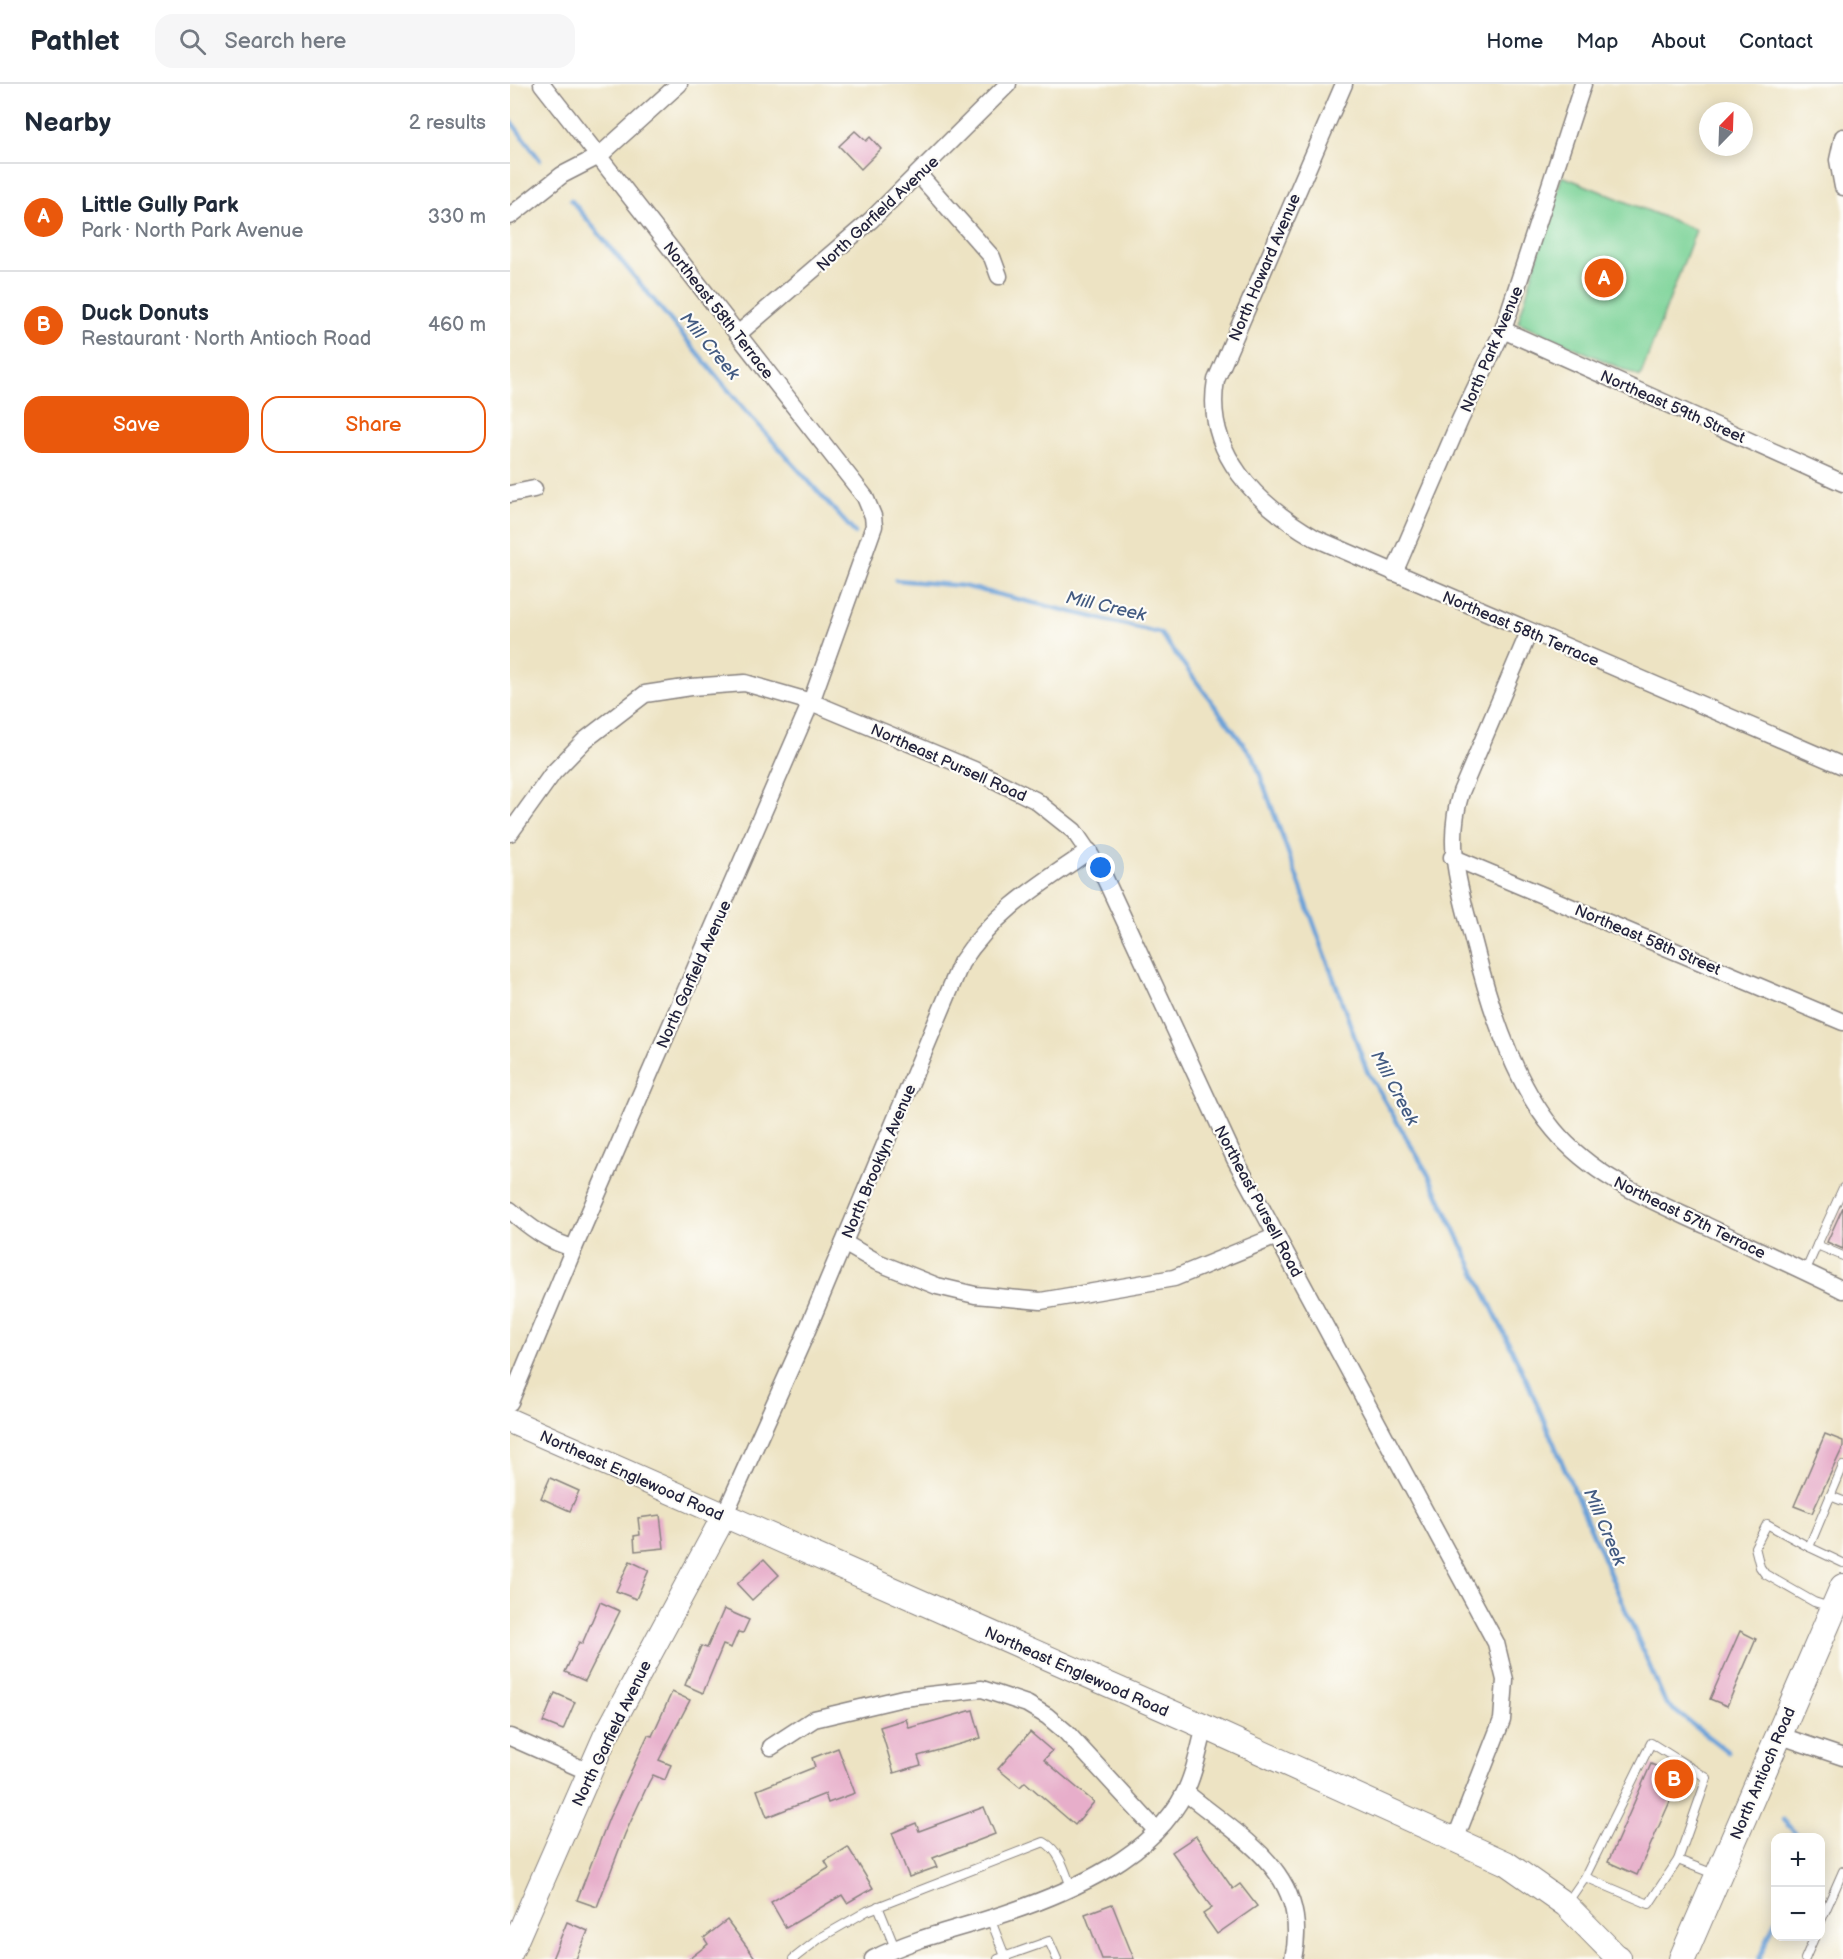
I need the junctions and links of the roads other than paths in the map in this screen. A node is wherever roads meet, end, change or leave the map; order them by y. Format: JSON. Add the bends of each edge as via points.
{"nodes":[{"id":1,"x":542,"y":84,"type":"edge"},
{"id":2,"x":679,"y":84,"type":"edge"},
{"id":3,"x":1008,"y":84,"type":"edge"},
{"id":4,"x":1344,"y":84,"type":"edge"},
{"id":5,"x":1583,"y":84,"type":"edge"},
{"id":6,"x":1843,"y":137,"type":"edge"},
{"id":7,"x":599,"y":156,"type":"junction"},
{"id":8,"x":919,"y":175,"type":"junction"},
{"id":9,"x":1842,"y":182,"type":"edge"},
{"id":10,"x":510,"y":216,"type":"edge"},
{"id":11,"x":999,"y":276,"type":"dead end"},
{"id":12,"x":1503,"y":330,"type":"junction"},
{"id":13,"x":738,"y":334,"type":"junction"},
{"id":14,"x":1226,"y":454,"type":"joint"},
{"id":15,"x":1843,"y":483,"type":"edge"},
{"id":16,"x":534,"y":489,"type":"dead end"},
{"id":17,"x":510,"y":494,"type":"edge"},
{"id":18,"x":868,"y":543,"type":"joint"},
{"id":19,"x":1394,"y":573,"type":"junction"},
{"id":20,"x":1529,"y":632,"type":"junction"},
{"id":21,"x":811,"y":702,"type":"junction"},
{"id":22,"x":1843,"y":766,"type":"edge"},
{"id":23,"x":510,"y":833,"type":"edge"},
{"id":24,"x":1089,"y":851,"type":"junction"},
{"id":25,"x":1452,"y":856,"type":"junction"},
{"id":26,"x":1843,"y":1022,"type":"edge"},
{"id":27,"x":1843,"y":1188,"type":"edge"},
{"id":28,"x":510,"y":1210,"type":"edge"},
{"id":29,"x":1277,"y":1236,"type":"junction"},
{"id":30,"x":844,"y":1243,"type":"junction"},
{"id":31,"x":1817,"y":1245,"type":"junction"},
{"id":32,"x":573,"y":1248,"type":"junction"},
{"id":33,"x":1843,"y":1256,"type":"edge"},
{"id":34,"x":1805,"y":1272,"type":"junction"},
{"id":35,"x":1843,"y":1290,"type":"edge"},
{"id":36,"x":510,"y":1402,"type":"edge"},
{"id":37,"x":510,"y":1421,"type":"edge"},
{"id":38,"x":1843,"y":1466,"type":"edge"},
{"id":39,"x":1830,"y":1496,"type":"junction"},
{"id":40,"x":1843,"y":1501,"type":"edge"},
{"id":41,"x":724,"y":1516,"type":"junction"},
{"id":42,"x":1809,"y":1547,"type":"junction"},
{"id":43,"x":1843,"y":1563,"type":"edge"},
{"id":44,"x":1838,"y":1598,"type":"edge"},
{"id":45,"x":1205,"y":1727,"type":"junction"},
{"id":46,"x":1778,"y":1735,"type":"junction"},
{"id":47,"x":510,"y":1737,"type":"edge"},
{"id":48,"x":771,"y":1747,"type":"dead end"},
{"id":49,"x":1843,"y":1757,"type":"edge"},
{"id":50,"x":589,"y":1772,"type":"junction"},
{"id":51,"x":1185,"y":1792,"type":"junction"},
{"id":52,"x":1156,"y":1830,"type":"junction"},
{"id":53,"x":1455,"y":1840,"type":"junction"},
{"id":54,"x":1678,"y":1860,"type":"junction"},
{"id":55,"x":1843,"y":1871,"type":"edge"},
{"id":56,"x":1717,"y":1876,"type":"junction"},
{"id":57,"x":1585,"y":1877,"type":"junction"},
{"id":58,"x":1071,"y":1887,"type":"junction"},
{"id":59,"x":1566,"y":1905,"type":"junction"},
{"id":60,"x":878,"y":1906,"type":"junction"},
{"id":61,"x":1825,"y":1914,"type":"edge"},
{"id":62,"x":990,"y":1918,"type":"junction"},
{"id":63,"x":1813,"y":1941,"type":"edge"},
{"id":64,"x":895,"y":1948,"type":"junction"},
{"id":65,"x":510,"y":1954,"type":"edge"},
{"id":66,"x":1003,"y":1958,"type":"edge"},
{"id":67,"x":793,"y":1959,"type":"edge"},
{"id":68,"x":873,"y":1959,"type":"edge"},
{"id":69,"x":1056,"y":1959,"type":"edge"},
{"id":70,"x":1293,"y":1959,"type":"edge"},
{"id":71,"x":1618,"y":1959,"type":"edge"},
{"id":72,"x":1682,"y":1959,"type":"edge"},
{"id":73,"x":1805,"y":1959,"type":"edge"}],
"edges":[{"from":1,"to":7,"type":"street","name":"Northeast 58th Terrace"},
{"from":2,"to":7,"type":"street"},
{"from":3,"to":8,"type":"street","name":"North Garfield Avenue"},
{"from":4,"to":14,"type":"street","name":"North Howard Avenue","via":[[1216,380],[1214,413]]},
{"from":5,"to":12,"type":"street","name":"North Park Avenue"},
{"from":6,"to":9,"type":"street","via":[[1838,160]]},
{"from":7,"to":10,"type":"street","via":[[562,175]]},
{"from":7,"to":13,"type":"street","name":"Northeast 58th Terrace"},
{"from":8,"to":11,"type":"street","via":[[992,257]]},
{"from":8,"to":13,"type":"street","name":"North Garfield Avenue"},
{"from":12,"to":15,"type":"street","name":"Northeast 59th Street"},
{"from":12,"to":19,"type":"street","name":"North Park Avenue"},
{"from":13,"to":18,"type":"street","name":"Northeast 58th Terrace","via":[[866,497],[874,526]]},
{"from":14,"to":19,"type":"street","name":"Northeast 58th Terrace","via":[[1236,472],[1282,518],[1315,538]]},
{"from":16,"to":17,"type":"street"},
{"from":18,"to":21,"type":"street","name":"North Garfield Avenue"},
{"from":19,"to":20,"type":"street","name":"Northeast 58th Terrace"},
{"from":20,"to":22,"type":"street","name":"Northeast 58th Terrace"},
{"from":20,"to":25,"type":"street","via":[[1461,792],[1454,813]]},
{"from":21,"to":23,"type":"street","name":"Northeast Pursell Road","via":[[745,684],[645,694],[608,720],[569,756],[525,808]]},
{"from":21,"to":24,"type":"street","name":"Northeast Pursell Road","via":[[974,770],[1035,800],[1056,814]]},
{"from":21,"to":32,"type":"street","name":"North Garfield Avenue"},
{"from":24,"to":29,"type":"street","name":"Northeast Pursell Road","via":[[1235,1159]]},
{"from":24,"to":30,"type":"street","name":"North Brooklyn Avenue","via":[[1005,909],[961,963]]},
{"from":25,"to":26,"type":"street","name":"Northeast 58th Street"},
{"from":25,"to":34,"type":"street","name":"Northeast 57th Terrace","via":[[1486,991],[1527,1089],[1554,1130],[1610,1179]]},
{"from":27,"to":31,"type":"lane"},
{"from":28,"to":32,"type":"street","via":[[557,1244]]},
{"from":29,"to":30,"type":"street","via":[[1174,1278],[1041,1301],[975,1295],[938,1286],[878,1262]]},
{"from":29,"to":53,"type":"street","name":"Northeast Pursell Road","via":[[1491,1632],[1502,1660],[1502,1720]]},
{"from":30,"to":41,"type":"street","name":"North Brooklyn Avenue"},
{"from":31,"to":33,"type":"lane"},
{"from":31,"to":34,"type":"lane"},
{"from":32,"to":36,"type":"street","name":"North Garfield Avenue"},
{"from":34,"to":35,"type":"street","name":"Northeast 57th Terrace"},
{"from":37,"to":41,"type":"main road","name":"Northeast Englewood Road"},
{"from":38,"to":39,"type":"lane"},
{"from":39,"to":40,"type":"lane"},
{"from":39,"to":42,"type":"lane"},
{"from":41,"to":45,"type":"main road","name":"Northeast Englewood Road"},
{"from":41,"to":50,"type":"main road","name":"North Garfield Avenue"},
{"from":42,"to":43,"type":"lane"},
{"from":42,"to":44,"type":"lane","via":[[1767,1524],[1755,1547],[1765,1574],[1814,1602]]},
{"from":44,"to":46,"type":"main road","name":"North Antioch Road"},
{"from":45,"to":51,"type":"street"},
{"from":45,"to":53,"type":"main road","name":"Northeast Englewood Road"},
{"from":46,"to":49,"type":"street"},
{"from":46,"to":56,"type":"main road","name":"North Antioch Road"},
{"from":47,"to":50,"type":"street"},
{"from":48,"to":52,"type":"street","via":[[814,1719],[903,1698],[982,1689],[1005,1695],[1047,1716]]},
{"from":50,"to":65,"type":"main road","name":"North Garfield Avenue"},
{"from":51,"to":52,"type":"street"},
{"from":51,"to":70,"type":"street","via":[[1276,1869],[1294,1906],[1297,1938]]},
{"from":52,"to":58,"type":"street","via":[[1134,1851]]},
{"from":53,"to":59,"type":"main road","name":"Northeast Englewood Road","via":[[1506,1863]]},
{"from":54,"to":56,"type":"lane"},
{"from":54,"to":57,"type":"lane","via":[[1649,1904]]},
{"from":54,"to":57,"type":"lane","via":[[1707,1778],[1651,1743]]},
{"from":55,"to":61,"type":"lane"},
{"from":56,"to":72,"type":"main road","name":"North Antioch Road"},
{"from":57,"to":59,"type":"lane"},
{"from":58,"to":60,"type":"lane","via":[[1060,1860],[1044,1842]]},
{"from":58,"to":62,"type":"street"},
{"from":59,"to":71,"type":"main road","name":"Northeast Englewood Road"},
{"from":60,"to":64,"type":"lane"},
{"from":60,"to":67,"type":"lane","via":[[820,1938]]},
{"from":62,"to":64,"type":"street"},
{"from":62,"to":66,"type":"lane"},
{"from":63,"to":73,"type":"lane"},
{"from":64,"to":68,"type":"street"},
{"from":66,"to":69,"type":"lane","via":[[1049,1941]]}]}
